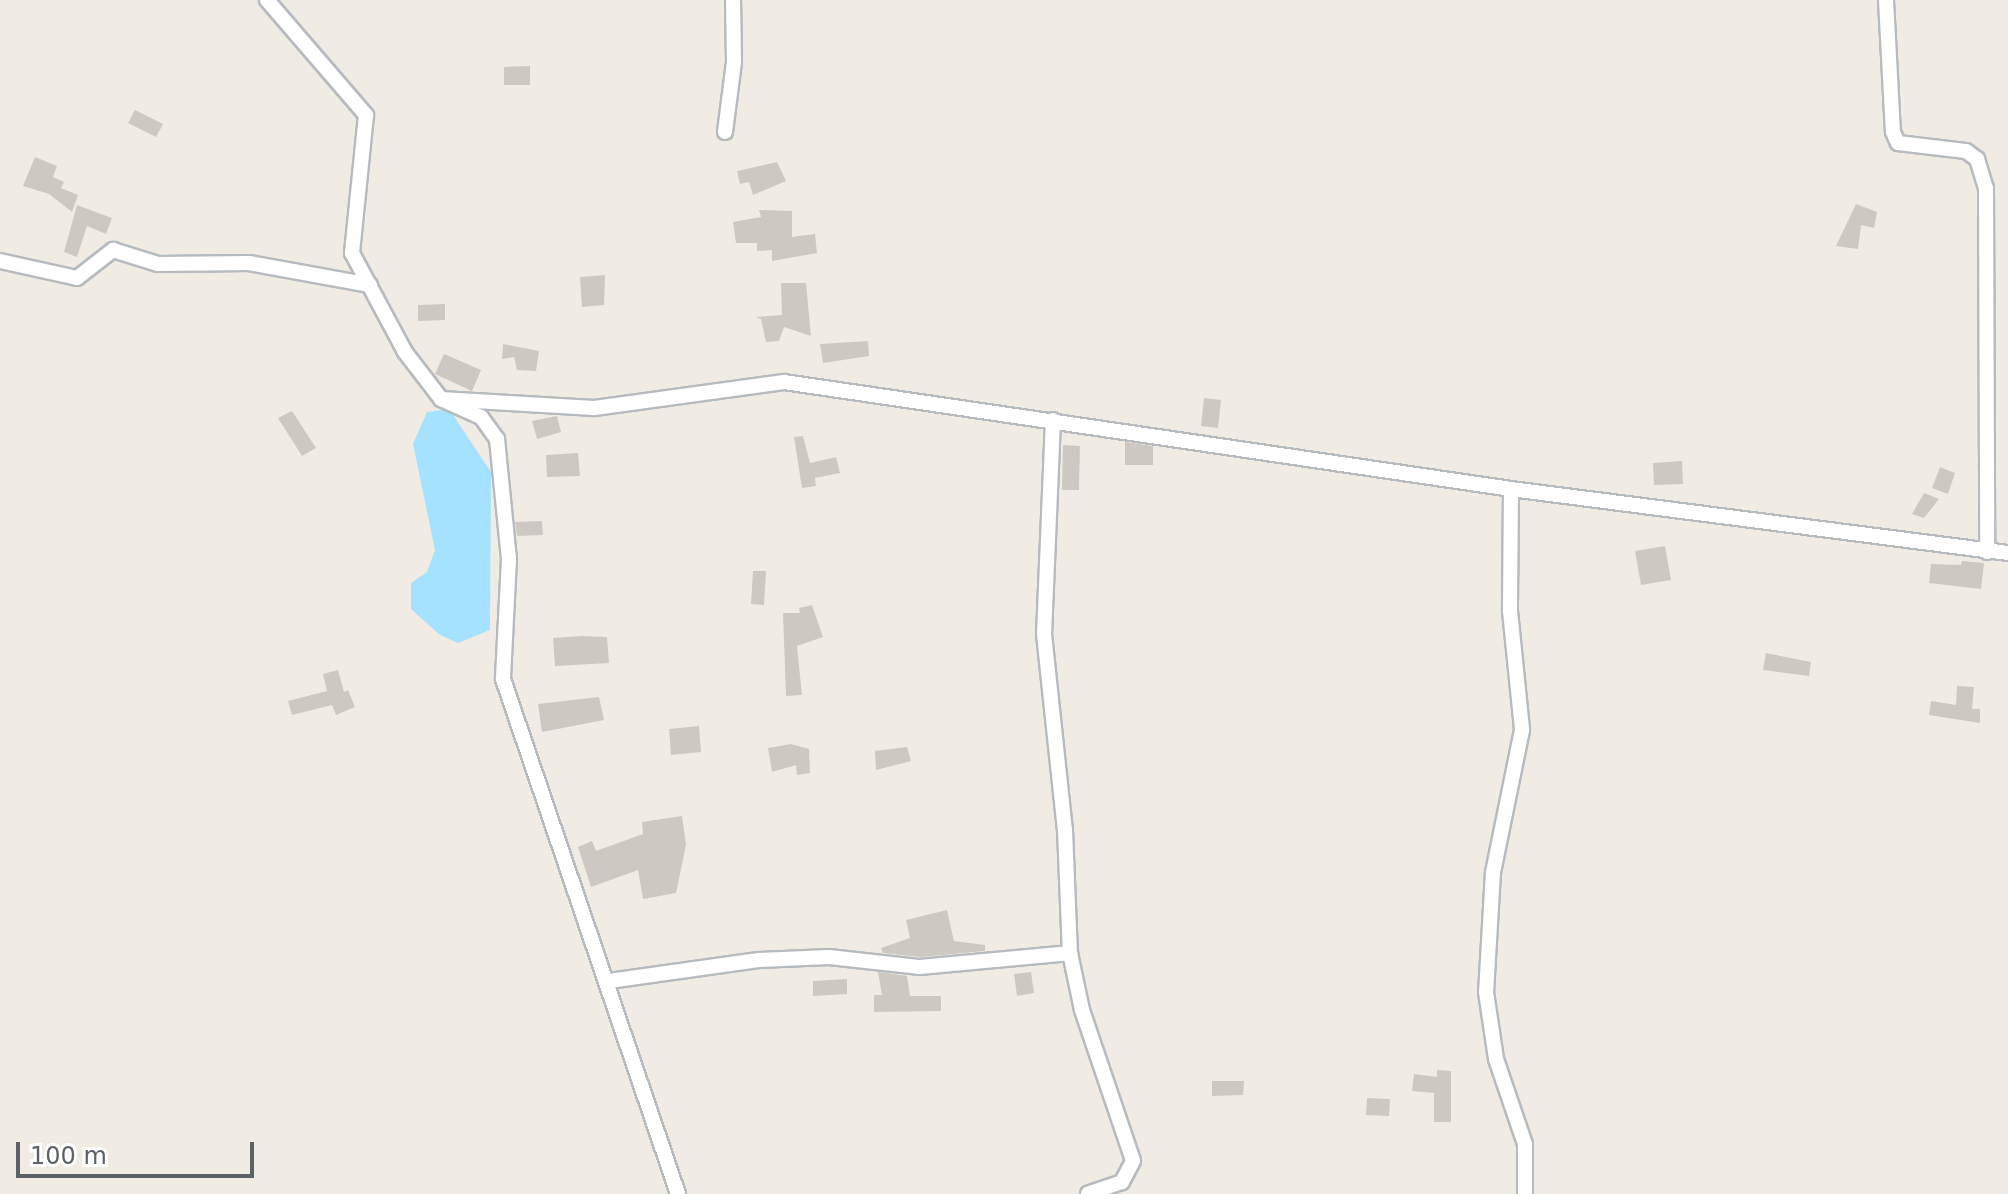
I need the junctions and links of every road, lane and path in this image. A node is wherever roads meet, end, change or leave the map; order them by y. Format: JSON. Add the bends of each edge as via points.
{"nodes":[{"id":1,"x":733,"y":0,"type":"edge"},
{"id":2,"x":1886,"y":0,"type":"edge"},
{"id":3,"x":266,"y":1,"type":"edge"},
{"id":4,"x":725,"y":132,"type":"dead end"},
{"id":5,"x":0,"y":261,"type":"edge"},
{"id":6,"x":370,"y":285,"type":"junction"},
{"id":7,"x":441,"y":399,"type":"junction"},
{"id":8,"x":1053,"y":420,"type":"junction"},
{"id":9,"x":1511,"y":489,"type":"junction"},
{"id":10,"x":1987,"y":552,"type":"junction"},
{"id":11,"x":2008,"y":553,"type":"edge"},
{"id":12,"x":1070,"y":953,"type":"junction"},
{"id":13,"x":609,"y":981,"type":"junction"},
{"id":14,"x":678,"y":1194,"type":"edge"},
{"id":15,"x":1088,"y":1194,"type":"edge"},
{"id":16,"x":1525,"y":1194,"type":"edge"}],
"edges":[{"from":1,"to":4,"type":"street","via":[[734,62]]},
{"from":2,"to":10,"type":"street","via":[[1893,132],[1898,143],[1966,151],[1977,159],[1986,188]]},
{"from":3,"to":6,"type":"street","via":[[366,115],[352,253]]},
{"from":5,"to":6,"type":"street","via":[[77,278],[113,250],[158,264],[249,263]]},
{"from":6,"to":7,"type":"street","via":[[405,352]]},
{"from":7,"to":8,"type":"street","via":[[608,408],[784,382]]},
{"from":7,"to":13,"type":"street","via":[[481,417],[497,439],[509,559],[503,679]]},
{"from":8,"to":9,"type":"street"},
{"from":8,"to":12,"type":"street","via":[[1044,634],[1065,830]]},
{"from":9,"to":10,"type":"street","via":[[1781,520]]},
{"from":9,"to":16,"type":"street","via":[[1510,611],[1522,730],[1493,872],[1486,992],[1496,1059],[1525,1144]]},
{"from":10,"to":11,"type":"street"},
{"from":12,"to":13,"type":"street","via":[[920,967],[829,957],[759,960]]},
{"from":12,"to":15,"type":"street","via":[[1082,1010],[1133,1161],[1122,1182]]},
{"from":13,"to":14,"type":"street"}]}
